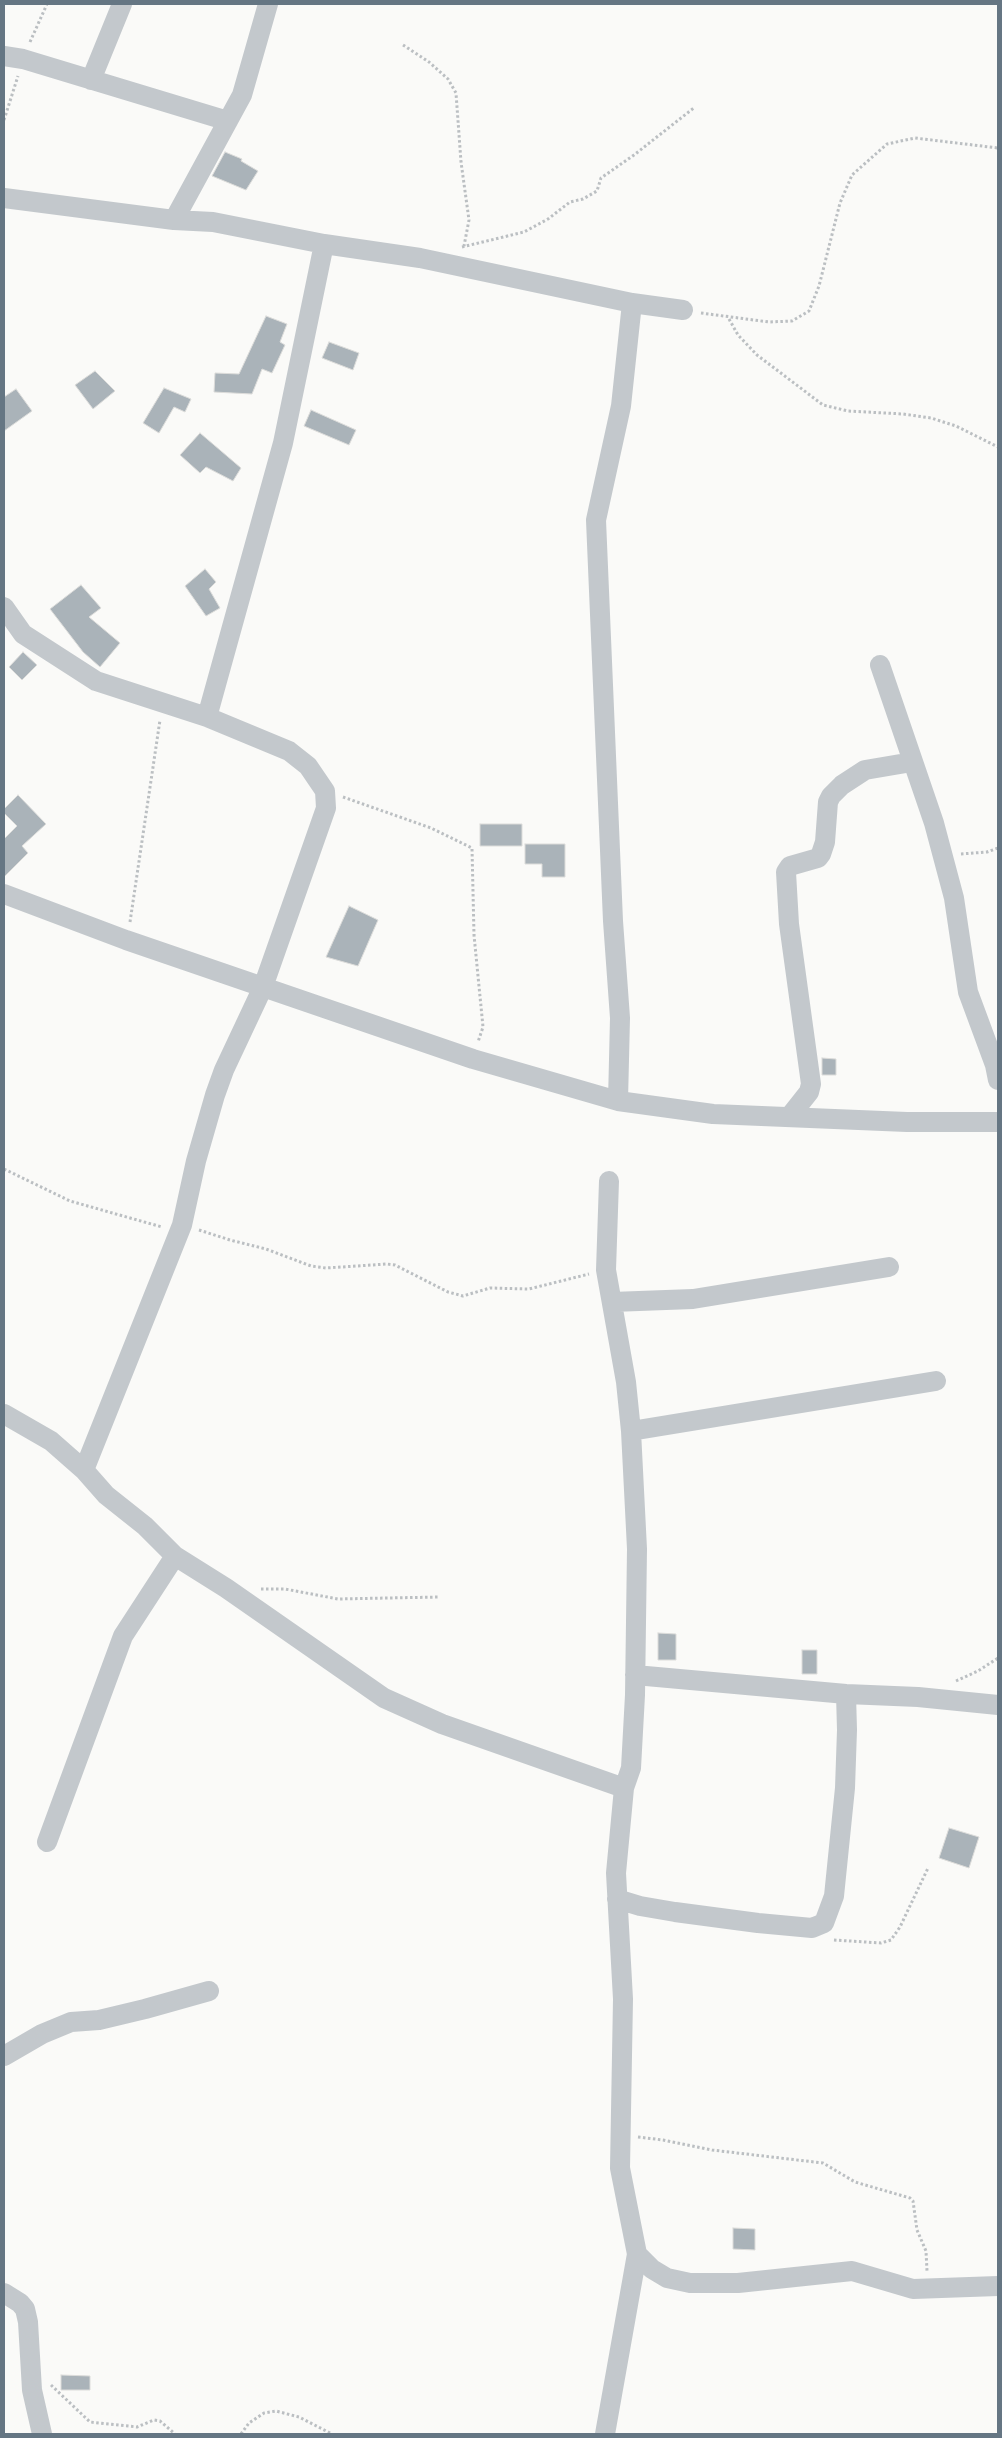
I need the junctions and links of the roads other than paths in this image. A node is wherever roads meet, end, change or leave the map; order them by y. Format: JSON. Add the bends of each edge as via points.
{"nodes":[{"id":1,"x":122,"y":4,"type":"edge"},
{"id":2,"x":268,"y":4,"type":"edge"},
{"id":3,"x":13,"y":58,"type":"edge"},
{"id":4,"x":91,"y":80,"type":"junction"},
{"id":5,"x":228,"y":121,"type":"junction"},
{"id":6,"x":4,"y":198,"type":"edge"},
{"id":7,"x":174,"y":220,"type":"junction"},
{"id":8,"x":324,"y":244,"type":"junction"},
{"id":9,"x":632,"y":303,"type":"junction"},
{"id":10,"x":683,"y":310,"type":"road end"},
{"id":11,"x":4,"y":607,"type":"edge"},
{"id":12,"x":880,"y":665,"type":"dead end"},
{"id":13,"x":207,"y":717,"type":"junction"},
{"id":14,"x":912,"y":762,"type":"junction"},
{"id":15,"x":4,"y":894,"type":"edge"},
{"id":16,"x":262,"y":987,"type":"junction"},
{"id":17,"x":998,"y":1080,"type":"edge"},
{"id":18,"x":618,"y":1101,"type":"junction"},
{"id":19,"x":790,"y":1116,"type":"junction"},
{"id":20,"x":998,"y":1122,"type":"edge"},
{"id":21,"x":608,"y":1181,"type":"dead end"},
{"id":22,"x":889,"y":1267,"type":"dead end"},
{"id":23,"x":612,"y":1302,"type":"junction"},
{"id":24,"x":936,"y":1381,"type":"dead end"},
{"id":25,"x":4,"y":1414,"type":"edge"},
{"id":26,"x":632,"y":1431,"type":"junction"},
{"id":27,"x":84,"y":1470,"type":"junction"},
{"id":28,"x":175,"y":1556,"type":"junction"},
{"id":29,"x":635,"y":1674,"type":"junction"},
{"id":30,"x":846,"y":1694,"type":"junction"},
{"id":31,"x":998,"y":1705,"type":"edge"},
{"id":32,"x":624,"y":1788,"type":"junction"},
{"id":33,"x":47,"y":1842,"type":"dead end"},
{"id":34,"x":617,"y":1899,"type":"junction"},
{"id":35,"x":209,"y":1991,"type":"dead end"},
{"id":36,"x":4,"y":2056,"type":"edge"},
{"id":37,"x":637,"y":2254,"type":"junction"},
{"id":38,"x":998,"y":2286,"type":"edge"},
{"id":39,"x":4,"y":2293,"type":"edge"},
{"id":40,"x":42,"y":2434,"type":"edge"},
{"id":41,"x":605,"y":2434,"type":"edge"}],
"edges":[{"from":1,"to":4,"type":"street"},
{"from":2,"to":5,"type":"street","via":[[242,95]]},
{"from":3,"to":4,"type":"street"},
{"from":4,"to":5,"type":"street"},
{"from":5,"to":7,"type":"street"},
{"from":6,"to":7,"type":"street"},
{"from":7,"to":8,"type":"street","via":[[213,222]]},
{"from":8,"to":9,"type":"street","via":[[420,258]]},
{"from":8,"to":13,"type":"street","via":[[283,443]]},
{"from":9,"to":10,"type":"street"},
{"from":9,"to":18,"type":"street","via":[[621,406],[596,520],[620,1018]]},
{"from":11,"to":13,"type":"street","via":[[23,634],[96,681]]},
{"from":12,"to":14,"type":"street"},
{"from":13,"to":16,"type":"street","via":[[289,750],[308,766],[325,791],[326,808]]},
{"from":14,"to":17,"type":"street","via":[[934,823],[954,898],[968,992]]},
{"from":14,"to":19,"type":"street","via":[[865,770],[842,785],[828,802],[821,854],[818,858],[790,866],[786,872],[789,924],[811,1084]]},
{"from":15,"to":16,"type":"street"},
{"from":16,"to":18,"type":"street","via":[[473,1059]]},
{"from":16,"to":27,"type":"street","via":[[224,1070],[196,1160],[182,1224]]},
{"from":18,"to":19,"type":"street","via":[[713,1114]]},
{"from":19,"to":20,"type":"street","via":[[908,1122]]},
{"from":21,"to":23,"type":"street","via":[[606,1270]]},
{"from":22,"to":23,"type":"street","via":[[693,1299]]},
{"from":23,"to":26,"type":"street"},
{"from":24,"to":26,"type":"street"},
{"from":25,"to":27,"type":"street","via":[[51,1441]]},
{"from":26,"to":29,"type":"street","via":[[637,1549]]},
{"from":27,"to":28,"type":"street","via":[[106,1495]]},
{"from":28,"to":32,"type":"street","via":[[384,1698],[442,1724]]},
{"from":28,"to":33,"type":"street","via":[[123,1636]]},
{"from":29,"to":30,"type":"street"},
{"from":29,"to":32,"type":"street","via":[[630,1768]]},
{"from":30,"to":31,"type":"street"},
{"from":30,"to":34,"type":"street","via":[[845,1788],[834,1896],[824,1923],[812,1928],[775,1925],[675,1912]]},
{"from":32,"to":34,"type":"street","via":[[616,1874]]},
{"from":34,"to":37,"type":"street","via":[[623,1999],[620,2168]]},
{"from":35,"to":36,"type":"street","via":[[99,2020],[71,2022]]},
{"from":37,"to":38,"type":"street","via":[[667,2278],[690,2283],[738,2282],[852,2271],[898,2286],[923,2290]]},
{"from":37,"to":41,"type":"street"},
{"from":39,"to":40,"type":"street","via":[[20,2302],[25,2309],[37,2421]]}]}
